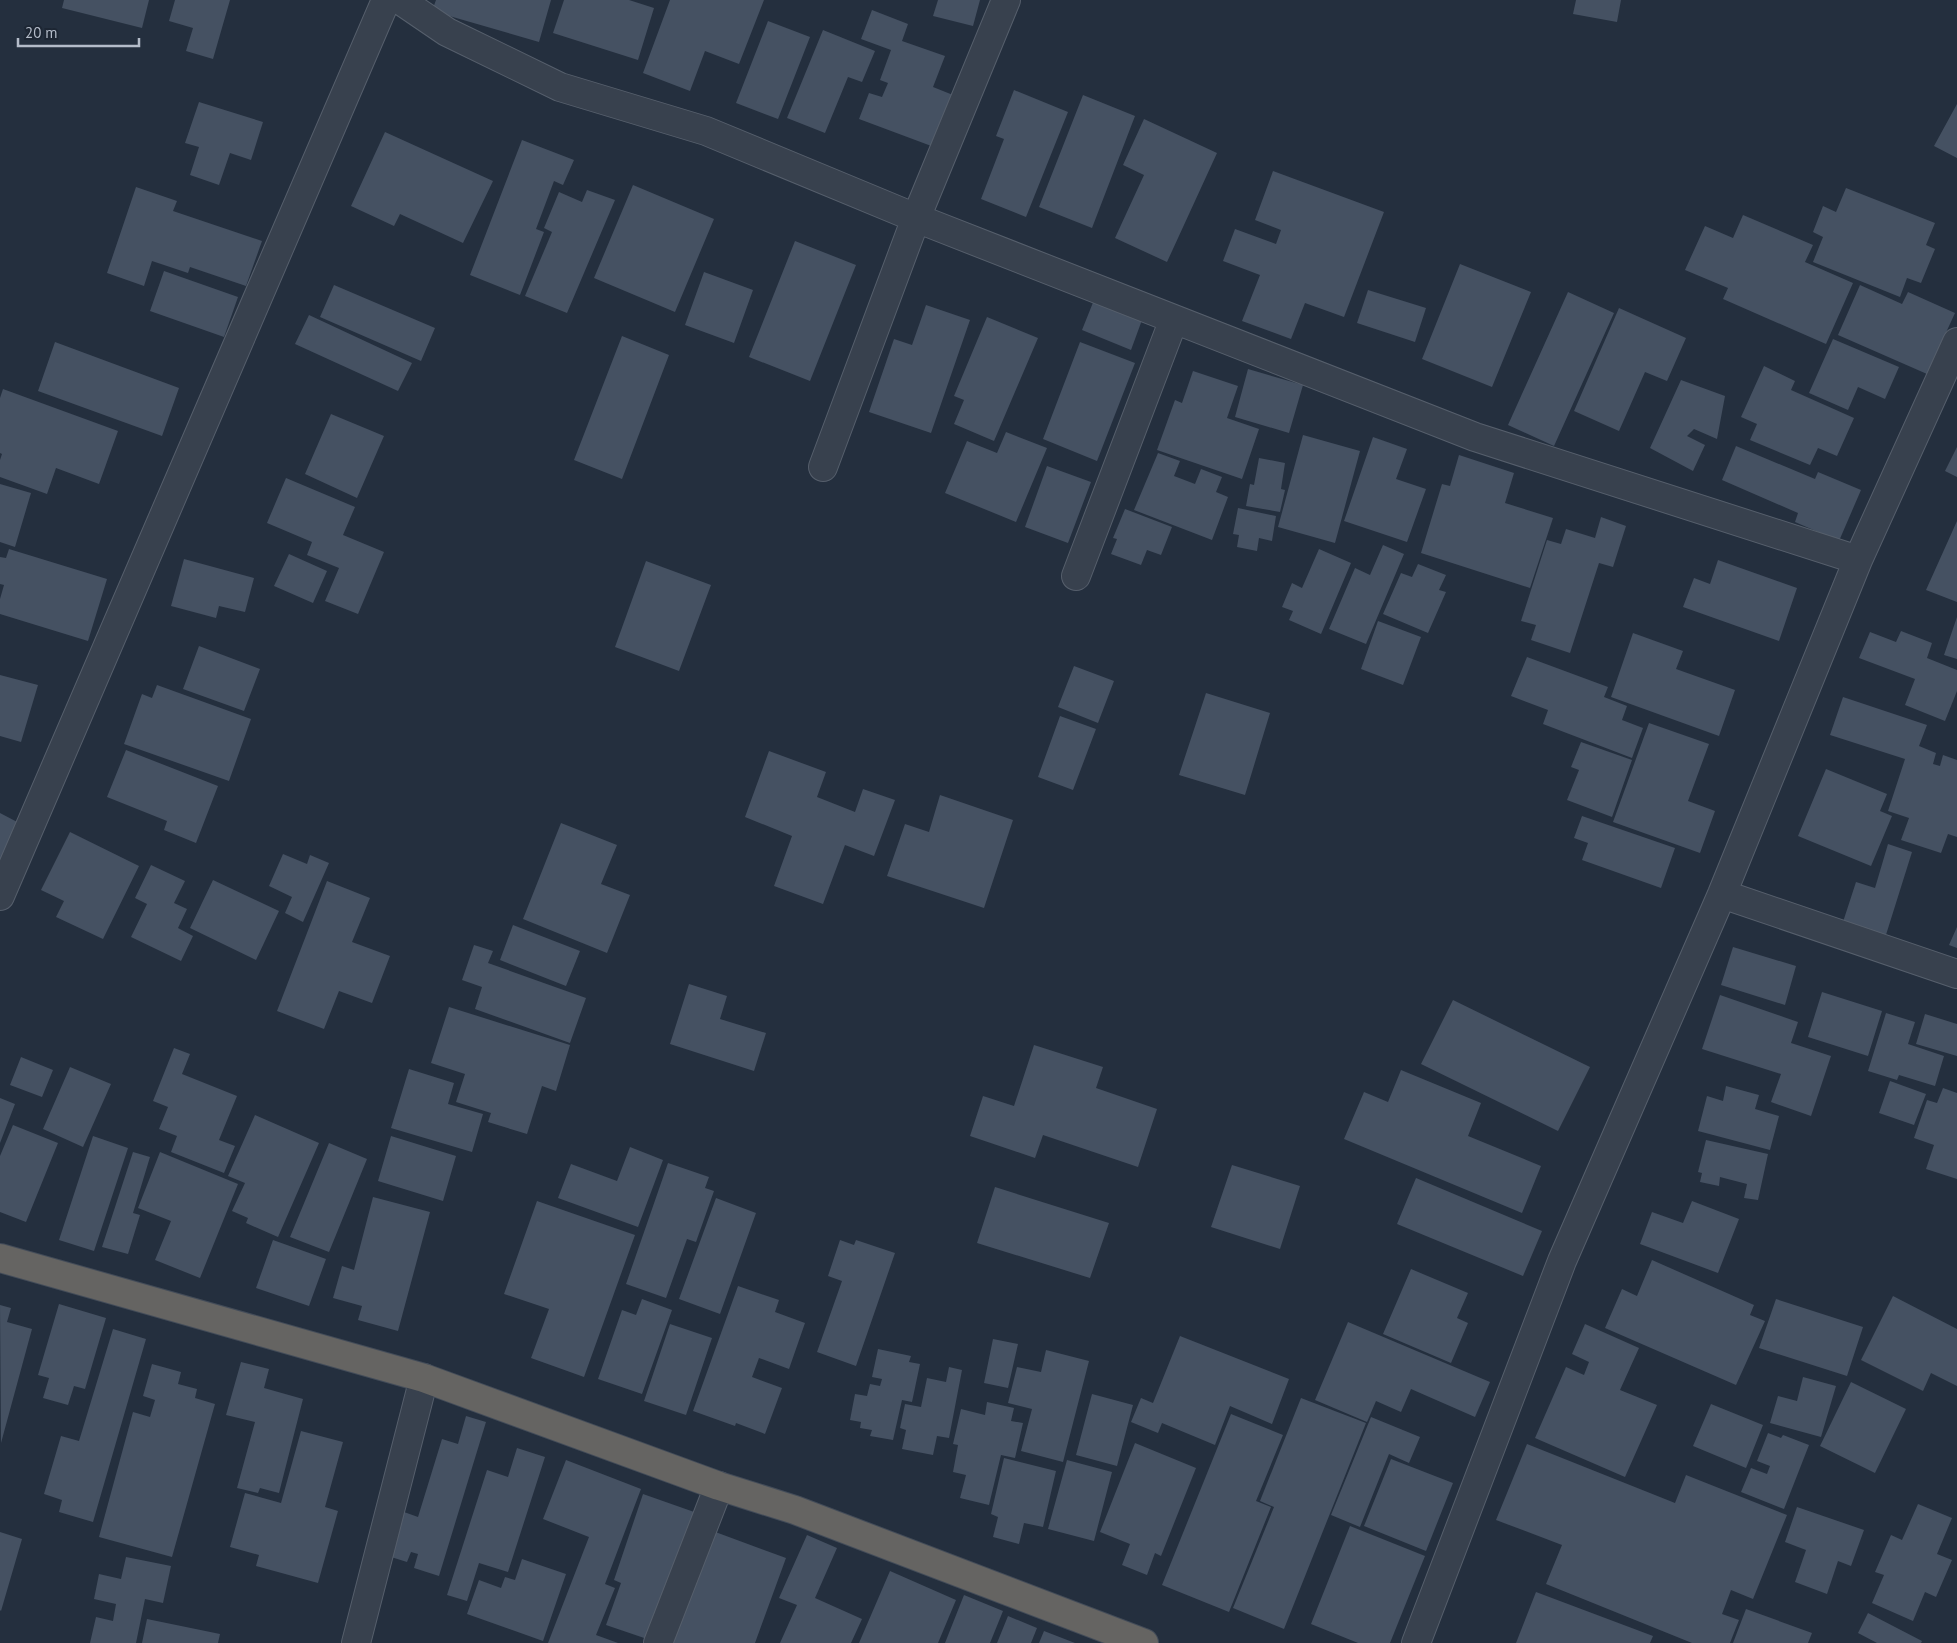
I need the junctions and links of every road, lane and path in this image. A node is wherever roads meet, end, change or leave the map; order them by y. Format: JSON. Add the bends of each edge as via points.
{"nodes":[{"id":1,"x":386,"y":0,"type":"edge"},
{"id":2,"x":400,"y":0,"type":"edge"},
{"id":3,"x":1006,"y":0,"type":"edge"},
{"id":4,"x":916,"y":218,"type":"junction"},
{"id":5,"x":1174,"y":319,"type":"junction"},
{"id":6,"x":1957,"y":342,"type":"edge"},
{"id":7,"x":823,"y":467,"type":"dead end"},
{"id":8,"x":1858,"y":560,"type":"junction"},
{"id":9,"x":1076,"y":576,"type":"dead end"},
{"id":10,"x":1722,"y":894,"type":"junction"},
{"id":11,"x":0,"y":896,"type":"edge"},
{"id":12,"x":1957,"y":974,"type":"edge"},
{"id":13,"x":0,"y":1258,"type":"edge"},
{"id":14,"x":424,"y":1378,"type":"junction"},
{"id":15,"x":719,"y":1486,"type":"junction"},
{"id":16,"x":356,"y":1643,"type":"edge"},
{"id":17,"x":658,"y":1643,"type":"edge"},
{"id":18,"x":1144,"y":1643,"type":"edge"},
{"id":19,"x":1416,"y":1643,"type":"edge"}],
"edges":[{"from":1,"to":11,"type":"street"},
{"from":2,"to":4,"type":"street","via":[[447,32],[560,87],[706,131]]},
{"from":3,"to":4,"type":"street"},
{"from":4,"to":5,"type":"street"},
{"from":4,"to":7,"type":"street"},
{"from":5,"to":8,"type":"street","via":[[1475,437]]},
{"from":5,"to":9,"type":"street"},
{"from":6,"to":8,"type":"street"},
{"from":8,"to":10,"type":"street"},
{"from":10,"to":12,"type":"street"},
{"from":10,"to":19,"type":"street","via":[[1562,1260]]},
{"from":13,"to":14,"type":"highway"},
{"from":14,"to":15,"type":"highway"},
{"from":14,"to":16,"type":"street"},
{"from":15,"to":17,"type":"street"},
{"from":15,"to":18,"type":"highway","via":[[795,1510]]}]}
